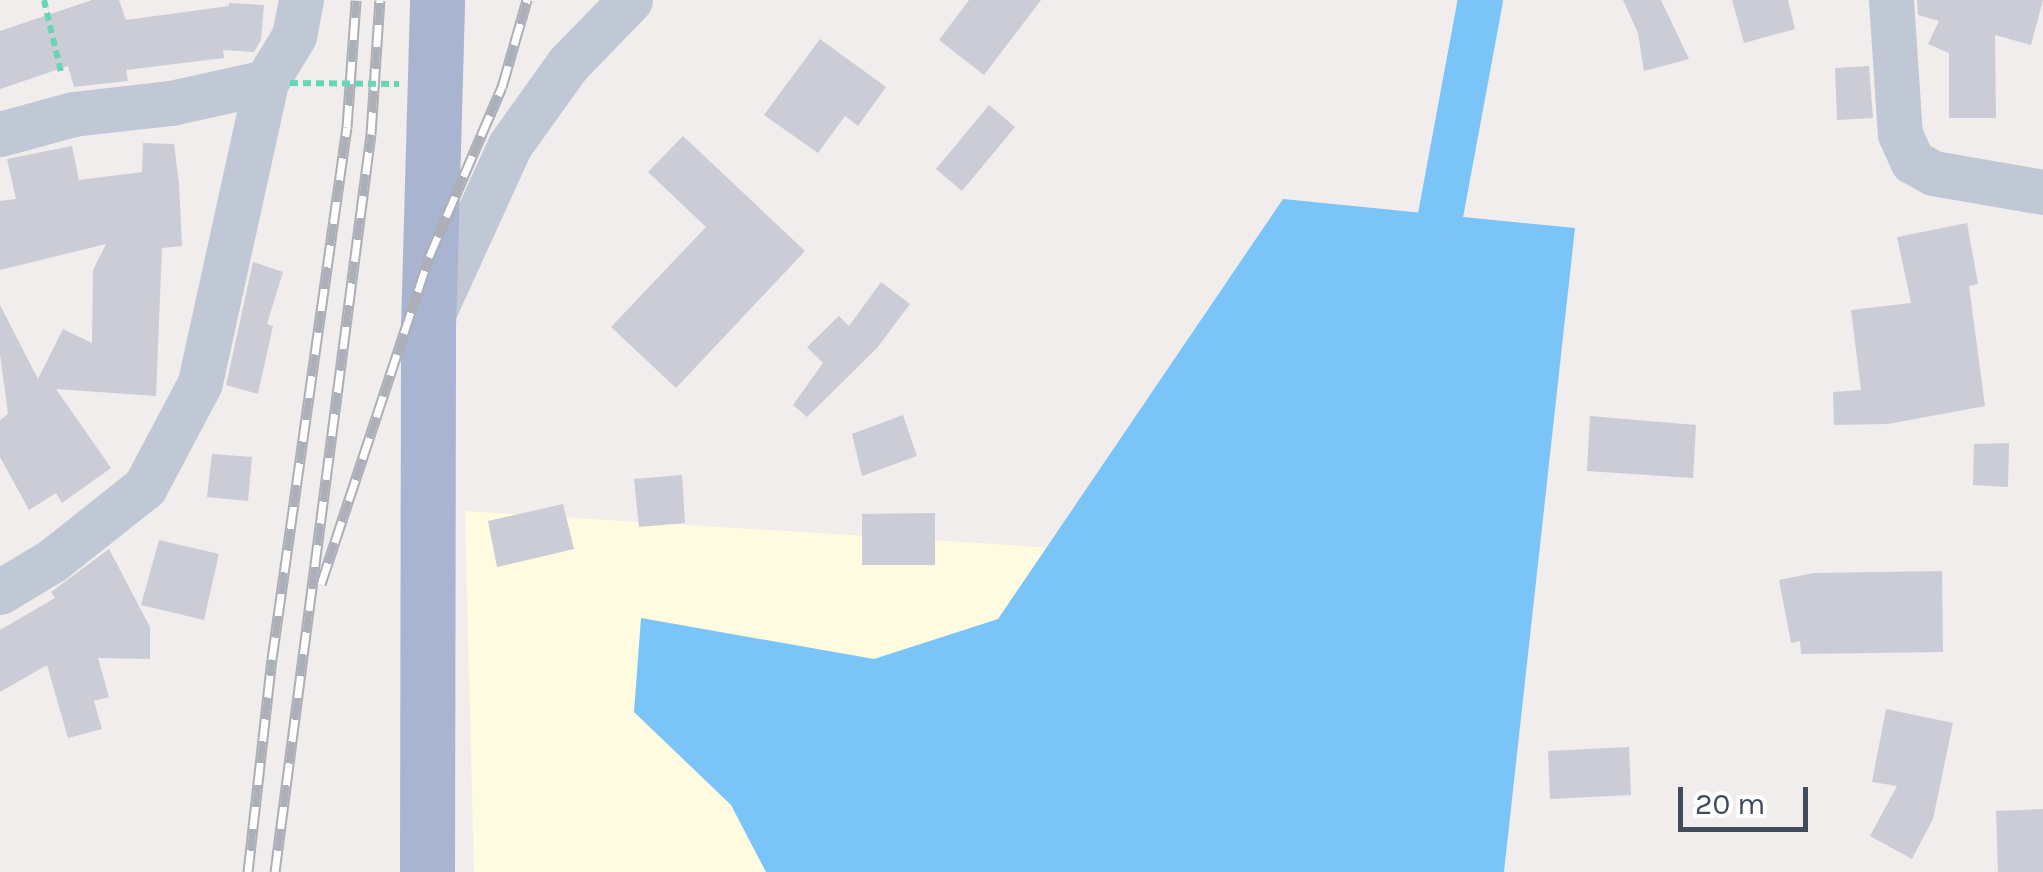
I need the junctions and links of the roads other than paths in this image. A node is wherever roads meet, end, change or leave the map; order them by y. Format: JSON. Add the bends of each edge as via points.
{"nodes":[{"id":1,"x":301,"y":0,"type":"edge"},
{"id":2,"x":437,"y":0,"type":"edge"},
{"id":3,"x":630,"y":0,"type":"edge"},
{"id":4,"x":1891,"y":0,"type":"edge"},
{"id":5,"x":278,"y":82,"type":"junction"},
{"id":6,"x":0,"y":134,"type":"edge"},
{"id":7,"x":2043,"y":192,"type":"edge"},
{"id":8,"x":428,"y":326,"type":"junction"},
{"id":9,"x":0,"y":592,"type":"edge"},
{"id":10,"x":427,"y":872,"type":"edge"}],
"edges":[{"from":1,"to":5,"type":"street"},
{"from":2,"to":8,"type":"main road"},
{"from":3,"to":8,"type":"street","via":[[568,64],[510,145]]},
{"from":4,"to":7,"type":"street","via":[[1900,134],[1912,161],[1933,173]]},
{"from":5,"to":6,"type":"street","via":[[171,104],[73,114]]},
{"from":5,"to":9,"type":"street","via":[[200,383],[144,488],[53,560]]},
{"from":8,"to":10,"type":"main road"}]}
